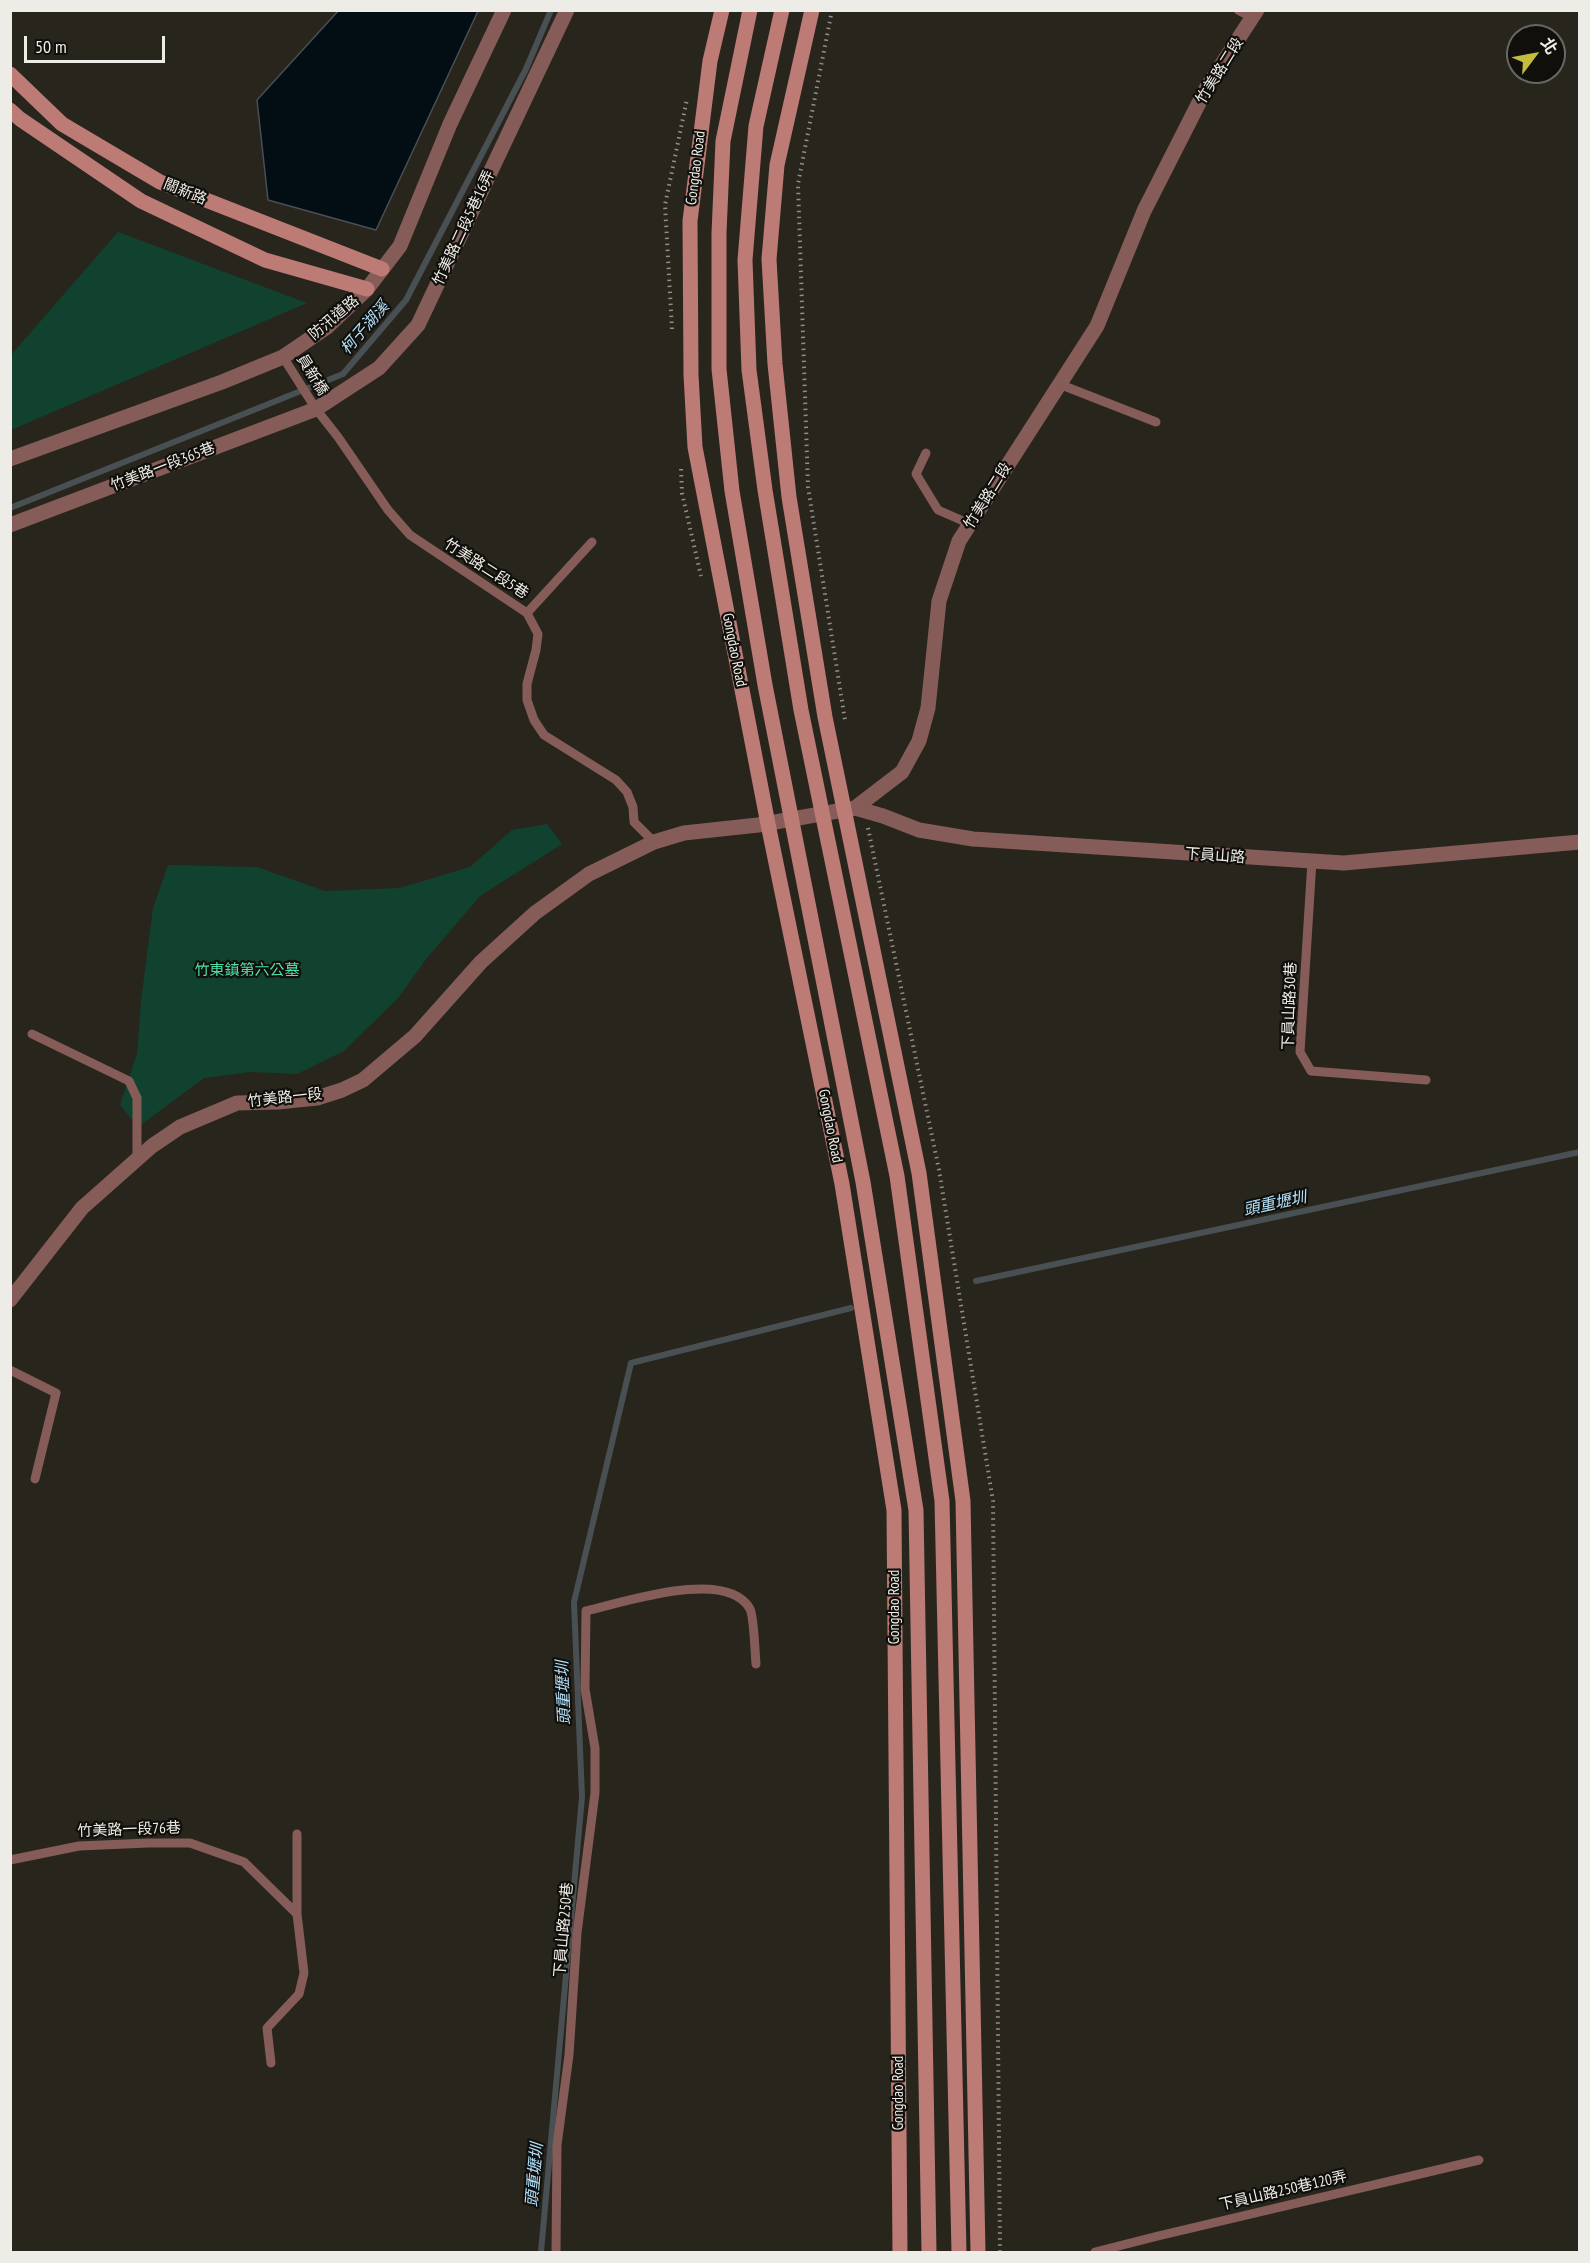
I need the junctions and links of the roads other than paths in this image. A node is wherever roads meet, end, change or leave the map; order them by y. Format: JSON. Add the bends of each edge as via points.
{"nodes":[{"id":1,"x":504,"y":10,"type":"edge"},
{"id":2,"x":567,"y":10,"type":"edge"},
{"id":3,"x":722,"y":10,"type":"edge"},
{"id":4,"x":750,"y":10,"type":"edge"},
{"id":5,"x":782,"y":10,"type":"edge"},
{"id":6,"x":812,"y":10,"type":"edge"},
{"id":7,"x":1238,"y":10,"type":"edge"},
{"id":8,"x":1255,"y":14,"type":"edge"},
{"id":9,"x":10,"y":74,"type":"edge"},
{"id":10,"x":10,"y":110,"type":"edge"},
{"id":11,"x":382,"y":270,"type":"junction"},
{"id":12,"x":367,"y":289,"type":"junction"},
{"id":13,"x":283,"y":357,"type":"junction"},
{"id":14,"x":1059,"y":384,"type":"junction"},
{"id":15,"x":316,"y":409,"type":"junction"},
{"id":16,"x":1156,"y":422,"type":"dead end"},
{"id":17,"x":926,"y":453,"type":"dead end"},
{"id":18,"x":10,"y":459,"type":"edge"},
{"id":19,"x":10,"y":525,"type":"edge"},
{"id":20,"x":970,"y":525,"type":"junction"},
{"id":21,"x":592,"y":542,"type":"dead end"},
{"id":22,"x":527,"y":613,"type":"junction"},
{"id":23,"x":850,"y":809,"type":"junction"},
{"id":24,"x":823,"y":814,"type":"junction"},
{"id":25,"x":792,"y":819,"type":"junction"},
{"id":26,"x":768,"y":824,"type":"junction"},
{"id":27,"x":654,"y":842,"type":"junction"},
{"id":28,"x":1580,"y":842,"type":"edge"},
{"id":29,"x":1312,"y":861,"type":"junction"},
{"id":30,"x":32,"y":1034,"type":"dead end"},
{"id":31,"x":1426,"y":1080,"type":"dead end"},
{"id":32,"x":137,"y":1158,"type":"junction"},
{"id":33,"x":10,"y":1300,"type":"edge"},
{"id":34,"x":10,"y":1370,"type":"edge"},
{"id":35,"x":35,"y":1479,"type":"dead end"},
{"id":36,"x":756,"y":1664,"type":"dead end"},
{"id":37,"x":297,"y":1834,"type":"dead end"},
{"id":38,"x":10,"y":1860,"type":"edge"},
{"id":39,"x":297,"y":1914,"type":"junction"},
{"id":40,"x":271,"y":2063,"type":"dead end"},
{"id":41,"x":1479,"y":2160,"type":"dead end"},
{"id":42,"x":556,"y":2253,"type":"edge"},
{"id":43,"x":900,"y":2253,"type":"edge"},
{"id":44,"x":929,"y":2253,"type":"edge"},
{"id":45,"x":959,"y":2253,"type":"edge"},
{"id":46,"x":978,"y":2253,"type":"edge"},
{"id":47,"x":1095,"y":2253,"type":"edge"}],
"edges":[{"from":1,"to":11,"type":"street","name":"防汛道路","via":[[450,124],[400,246]]},
{"from":2,"to":15,"type":"street","name":"竹美路二段5巷16弄","via":[[418,325],[379,368]]},
{"from":3,"to":26,"type":"street","name":"Gongdao Road","via":[[710,61],[690,220],[695,447]]},
{"from":4,"to":25,"type":"street","name":"Gongdao Road","via":[[723,141],[719,369],[732,490]]},
{"from":5,"to":24,"type":"street","via":[[756,126],[746,260],[749,370],[801,710]]},
{"from":6,"to":23,"type":"street","via":[[777,165],[769,260],[789,497],[825,717]]},
{"from":7,"to":8,"type":"lane"},
{"from":8,"to":14,"type":"street","name":"竹美路二段","via":[[1207,87],[1144,212],[1097,326]]},
{"from":9,"to":11,"type":"street","name":"關新路","via":[[62,124],[160,182]]},
{"from":10,"to":12,"type":"street","name":"關新路","via":[[141,201],[265,260]]},
{"from":11,"to":12,"type":"street","name":"防汛道路"},
{"from":12,"to":13,"type":"street","name":"防汛道路","via":[[327,327]]},
{"from":13,"to":15,"type":"lane","name":"員新橋"},
{"from":13,"to":18,"type":"street","name":"防汛道路"},
{"from":14,"to":16,"type":"lane"},
{"from":14,"to":20,"type":"street","name":"竹美路二段"},
{"from":15,"to":19,"type":"street","name":"竹美路一段365巷"},
{"from":15,"to":22,"type":"lane","name":"竹美路二段5巷","via":[[410,535]]},
{"from":17,"to":20,"type":"lane","via":[[916,474],[938,510]]},
{"from":20,"to":23,"type":"street","name":"竹美路二段","via":[[959,541],[939,601],[928,708],[919,741],[902,772]]},
{"from":21,"to":22,"type":"lane"},
{"from":22,"to":27,"type":"lane","name":"竹美路二段5巷","via":[[538,634],[527,684],[527,700],[534,720],[544,735],[616,780],[627,792],[634,822]]},
{"from":23,"to":24,"type":"street","name":"竹美路二段"},
{"from":23,"to":29,"type":"street","name":"下員山路","via":[[919,830],[973,839]]},
{"from":23,"to":46,"type":"street","via":[[919,1173],[963,1501]]},
{"from":24,"to":25,"type":"street","name":"竹美路二段"},
{"from":24,"to":45,"type":"street","via":[[897,1176],[942,1501]]},
{"from":25,"to":26,"type":"street","name":"竹美路二段"},
{"from":25,"to":44,"type":"street","name":"Gongdao Road","via":[[863,1182],[916,1510]]},
{"from":26,"to":27,"type":"street","name":"竹美路二段","via":[[684,833]]},
{"from":26,"to":43,"type":"street","name":"Gongdao Road","via":[[842,1184],[894,1510]]},
{"from":27,"to":32,"type":"street","name":"竹美路一段","via":[[589,874],[535,913],[481,962],[415,1036],[363,1080],[316,1098],[237,1103],[180,1127]]},
{"from":28,"to":29,"type":"street","name":"下員山路","via":[[1344,863]]},
{"from":29,"to":31,"type":"lane","name":"下員山路30巷","via":[[1300,1052],[1311,1071]]},
{"from":30,"to":32,"type":"lane","via":[[129,1081],[137,1098]]},
{"from":32,"to":33,"type":"street","name":"竹美路一段","via":[[82,1208]]},
{"from":34,"to":35,"type":"lane","via":[[56,1393]]},
{"from":36,"to":42,"type":"lane","name":"下員山路250巷","via":[[750,1609],[737,1595],[717,1590],[646,1594],[586,1611],[585,1689],[595,1748],[595,1793],[557,2145]]},
{"from":37,"to":39,"type":"lane"},
{"from":38,"to":39,"type":"lane","name":"竹美路一段76巷","via":[[79,1846],[190,1844],[244,1862]]},
{"from":39,"to":40,"type":"lane","via":[[304,1973],[299,1994],[267,2028]]},
{"from":41,"to":47,"type":"lane","name":"下員山路250巷120弄"}]}
